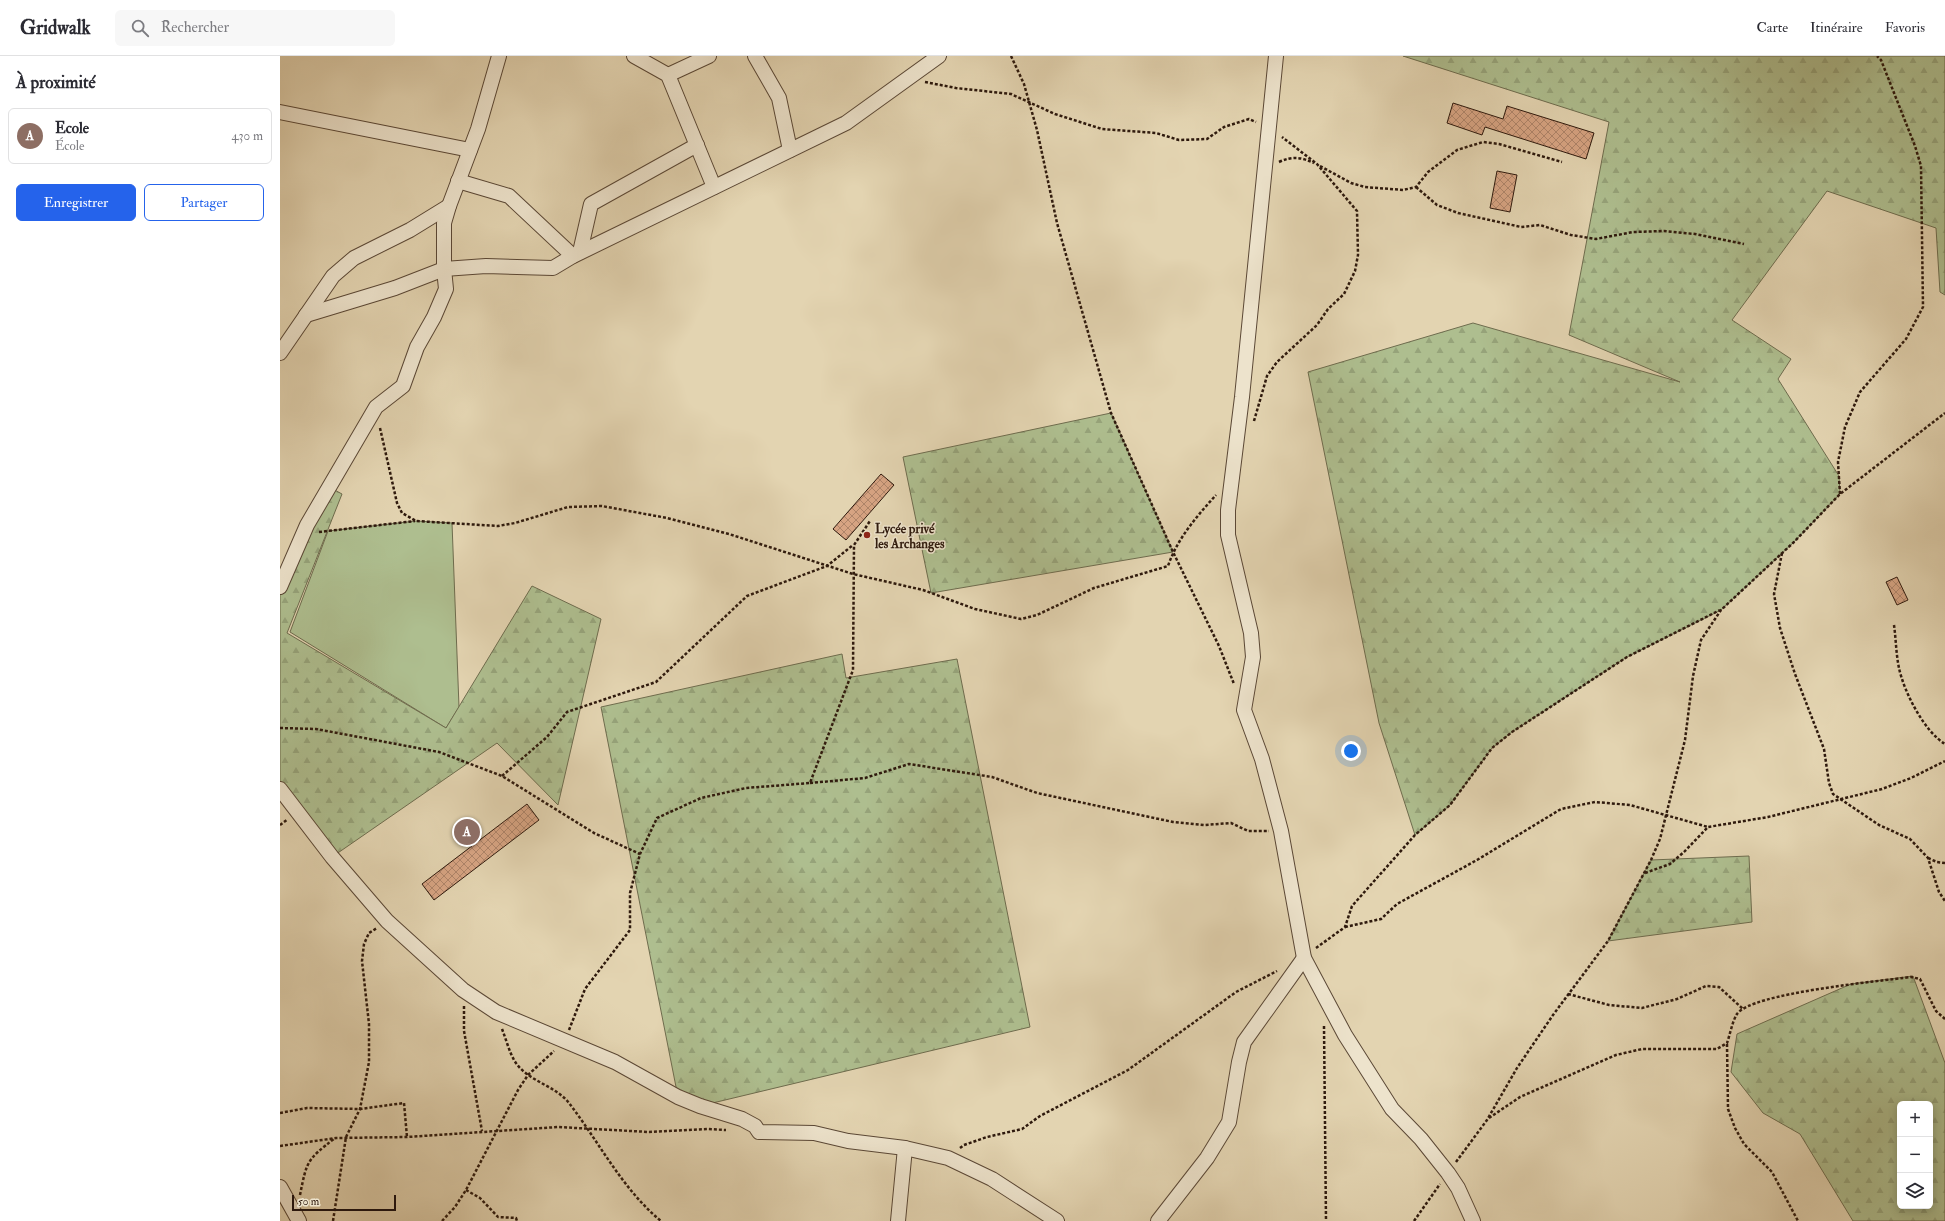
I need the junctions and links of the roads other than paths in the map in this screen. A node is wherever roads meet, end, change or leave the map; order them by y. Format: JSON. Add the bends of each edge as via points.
{"nodes":[{"id":1,"x":499,"y":56,"type":"edge"},
{"id":2,"x":634,"y":56,"type":"edge"},
{"id":3,"x":709,"y":56,"type":"edge"},
{"id":4,"x":755,"y":56,"type":"edge"},
{"id":5,"x":939,"y":56,"type":"edge"},
{"id":6,"x":1276,"y":56,"type":"edge"},
{"id":7,"x":668,"y":75,"type":"junction"},
{"id":8,"x":280,"y":112,"type":"edge"},
{"id":9,"x":697,"y":145,"type":"junction"},
{"id":10,"x":470,"y":150,"type":"junction"},
{"id":11,"x":790,"y":150,"type":"junction"},
{"id":12,"x":458,"y":181,"type":"junction"},
{"id":13,"x":714,"y":187,"type":"junction"},
{"id":14,"x":449,"y":206,"type":"junction"},
{"id":15,"x":577,"y":254,"type":"junction"},
{"id":16,"x":444,"y":269,"type":"junction"},
{"id":17,"x":306,"y":316,"type":"junction"},
{"id":18,"x":280,"y":353,"type":"edge"},
{"id":19,"x":280,"y":586,"type":"edge"},
{"id":20,"x":280,"y":789,"type":"edge"},
{"id":21,"x":1304,"y":958,"type":"junction"},
{"id":22,"x":905,"y":1148,"type":"junction"},
{"id":23,"x":280,"y":1187,"type":"edge"},
{"id":24,"x":297,"y":1219,"type":"edge"},
{"id":25,"x":898,"y":1221,"type":"edge"},
{"id":26,"x":1058,"y":1221,"type":"edge"},
{"id":27,"x":1158,"y":1221,"type":"edge"},
{"id":28,"x":1473,"y":1221,"type":"edge"}],
"edges":[{"from":1,"to":10,"type":"street"},
{"from":2,"to":7,"type":"street"},
{"from":3,"to":7,"type":"street"},
{"from":4,"to":11,"type":"street","via":[[779,98]]},
{"from":5,"to":11,"type":"street","via":[[846,123]]},
{"from":6,"to":21,"type":"street","via":[[1234,476],[1228,510],[1228,536],[1251,632],[1253,657],[1244,710],[1262,759],[1281,831]]},
{"from":7,"to":9,"type":"street"},
{"from":8,"to":10,"type":"street"},
{"from":9,"to":13,"type":"street"},
{"from":9,"to":15,"type":"street","via":[[592,204]]},
{"from":10,"to":12,"type":"street"},
{"from":11,"to":13,"type":"street"},
{"from":12,"to":14,"type":"street"},
{"from":12,"to":15,"type":"street","via":[[509,196]]},
{"from":13,"to":15,"type":"street"},
{"from":14,"to":16,"type":"street","via":[[444,223]]},
{"from":14,"to":17,"type":"street","via":[[410,230],[354,258],[333,276]]},
{"from":15,"to":16,"type":"street","via":[[553,268],[486,266]]},
{"from":16,"to":17,"type":"street","via":[[395,288]]},
{"from":16,"to":19,"type":"street","via":[[446,289],[418,347],[403,386],[376,407],[304,534]]},
{"from":17,"to":18,"type":"street"},
{"from":20,"to":22,"type":"street","via":[[332,857],[387,921],[463,990],[496,1012],[616,1062],[678,1097],[750,1123],[759,1132],[814,1133],[848,1141]]},
{"from":21,"to":27,"type":"street","via":[[1244,1042],[1229,1122],[1206,1158]]},
{"from":21,"to":28,"type":"street","via":[[1345,1035],[1392,1109],[1421,1139],[1448,1173]]},
{"from":22,"to":25,"type":"street"},
{"from":22,"to":26,"type":"street","via":[[948,1158],[992,1179]]},
{"from":23,"to":24,"type":"street"}]}
